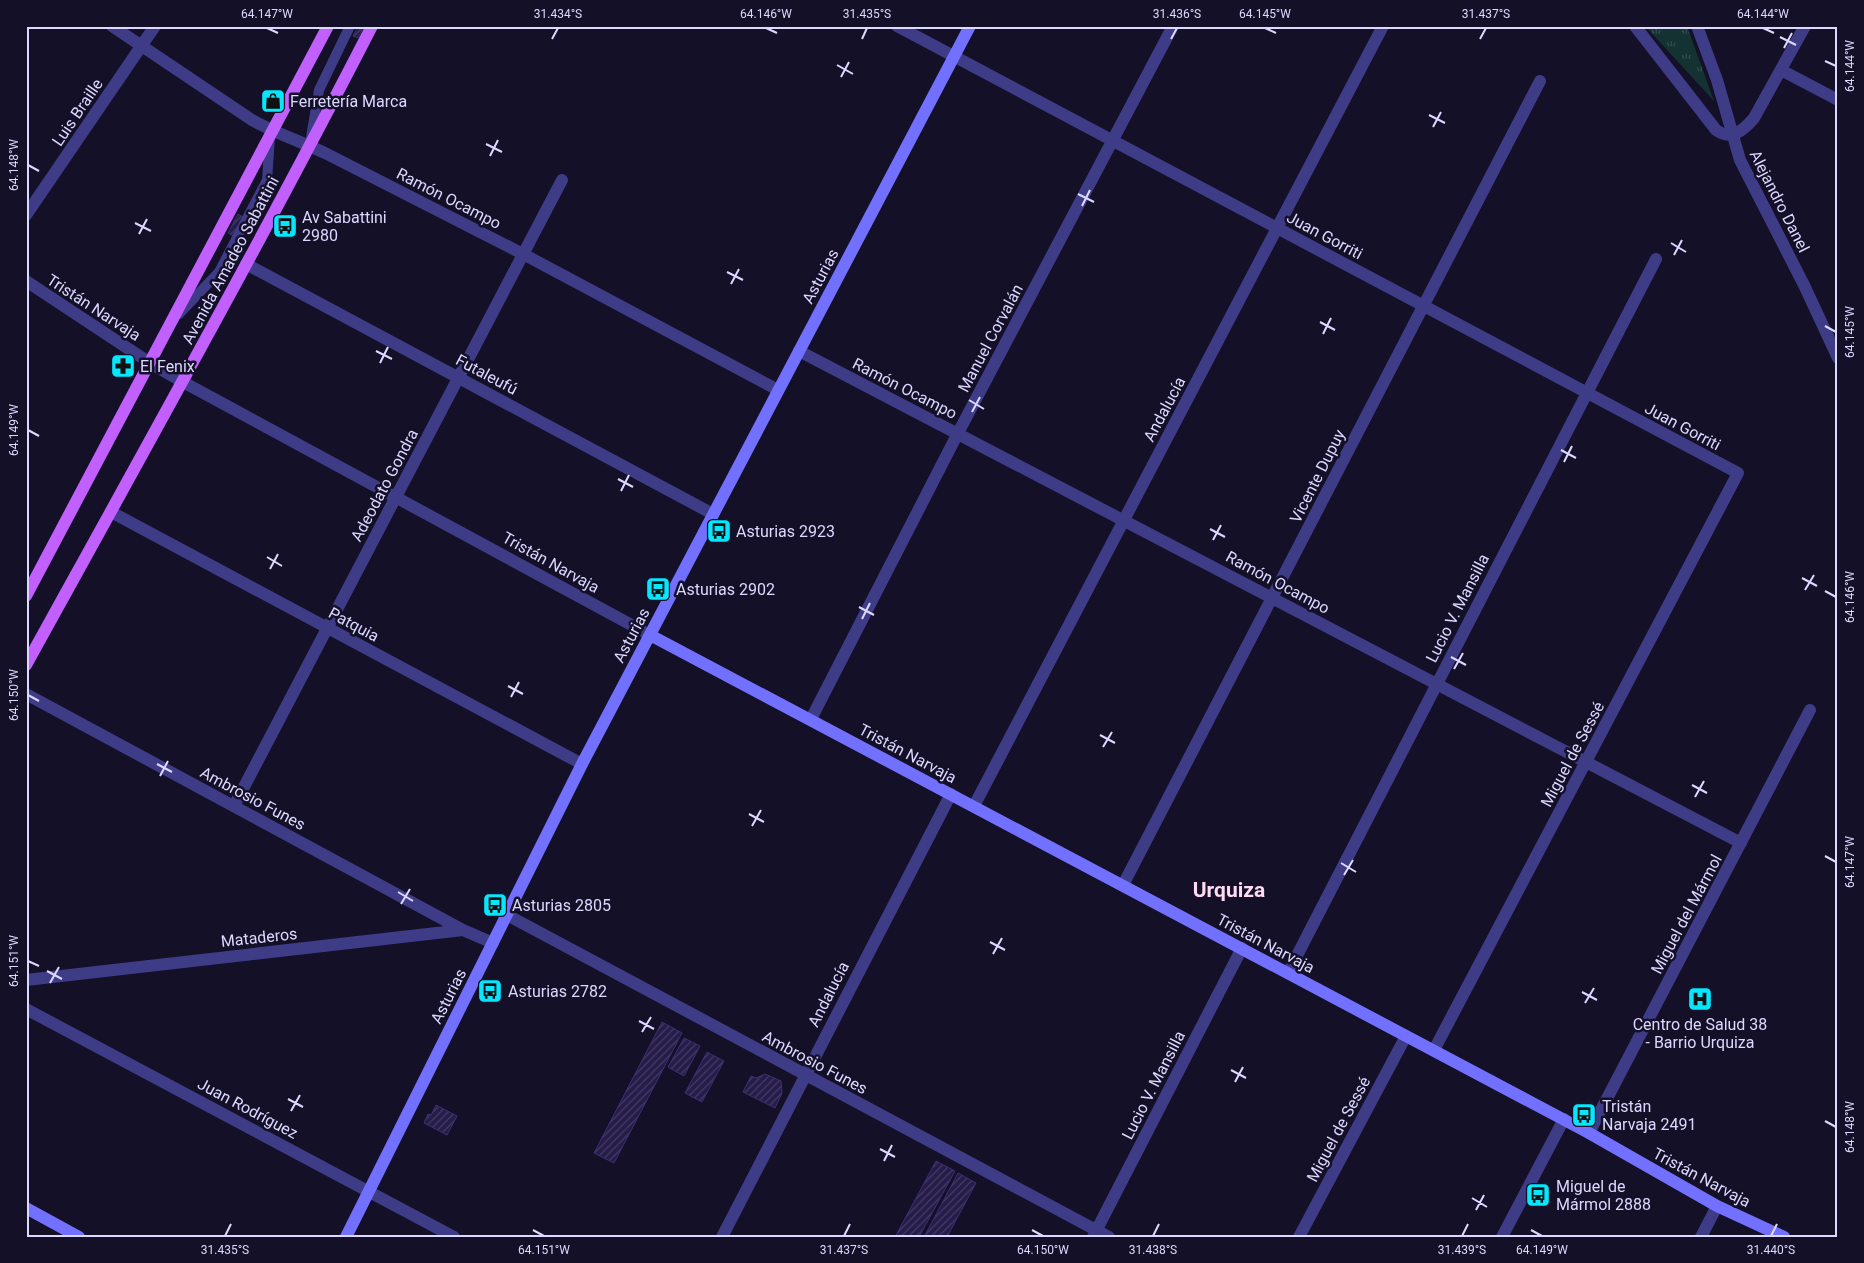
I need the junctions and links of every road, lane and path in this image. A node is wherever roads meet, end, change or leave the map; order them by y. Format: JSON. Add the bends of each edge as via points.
{"nodes":[{"id":1,"x":112,"y":26,"type":"edge"},
{"id":2,"x":155,"y":26,"type":"edge"},
{"id":3,"x":328,"y":26,"type":"edge"},
{"id":4,"x":350,"y":26,"type":"edge"},
{"id":5,"x":372,"y":26,"type":"edge"},
{"id":6,"x":897,"y":26,"type":"edge"},
{"id":7,"x":970,"y":26,"type":"edge"},
{"id":8,"x":1172,"y":26,"type":"edge"},
{"id":9,"x":1383,"y":26,"type":"edge"},
{"id":10,"x":1635,"y":26,"type":"edge"},
{"id":11,"x":1697,"y":26,"type":"edge"},
{"id":12,"x":1805,"y":26,"type":"edge"},
{"id":13,"x":142,"y":46,"type":"junction"},
{"id":14,"x":954,"y":56,"type":"junction"},
{"id":15,"x":1781,"y":70,"type":"junction"},
{"id":16,"x":1540,"y":81,"type":"dead end"},
{"id":17,"x":1838,"y":100,"type":"edge"},
{"id":18,"x":271,"y":131,"type":"junction"},
{"id":19,"x":1732,"y":135,"type":"junction"},
{"id":20,"x":1113,"y":141,"type":"junction"},
{"id":21,"x":310,"y":145,"type":"junction"},
{"id":22,"x":562,"y":180,"type":"dead end"},
{"id":23,"x":26,"y":215,"type":"edge"},
{"id":24,"x":1277,"y":228,"type":"junction"},
{"id":25,"x":523,"y":254,"type":"junction"},
{"id":26,"x":1656,"y":259,"type":"dead end"},
{"id":27,"x":246,"y":264,"type":"junction"},
{"id":28,"x":26,"y":282,"type":"edge"},
{"id":29,"x":1424,"y":306,"type":"junction"},
{"id":30,"x":171,"y":323,"type":"junction"},
{"id":31,"x":799,"y":351,"type":"junction"},
{"id":32,"x":1838,"y":358,"type":"edge"},
{"id":33,"x":150,"y":363,"type":"junction"},
{"id":34,"x":458,"y":377,"type":"junction"},
{"id":35,"x":183,"y":382,"type":"junction"},
{"id":36,"x":778,"y":390,"type":"junction"},
{"id":37,"x":1587,"y":393,"type":"junction"},
{"id":38,"x":958,"y":433,"type":"junction"},
{"id":39,"x":1738,"y":473,"type":"joint"},
{"id":40,"x":396,"y":497,"type":"junction"},
{"id":41,"x":110,"y":512,"type":"junction"},
{"id":42,"x":713,"y":514,"type":"junction"},
{"id":43,"x":1124,"y":520,"type":"junction"},
{"id":44,"x":26,"y":596,"type":"edge"},
{"id":45,"x":1272,"y":598,"type":"junction"},
{"id":46,"x":326,"y":628,"type":"junction"},
{"id":47,"x":650,"y":634,"type":"junction"},
{"id":48,"x":26,"y":665,"type":"edge"},
{"id":49,"x":1437,"y":684,"type":"junction"},
{"id":50,"x":26,"y":694,"type":"edge"},
{"id":51,"x":1810,"y":710,"type":"dead end"},
{"id":52,"x":811,"y":719,"type":"junction"},
{"id":53,"x":1586,"y":762,"type":"junction"},
{"id":54,"x":582,"y":764,"type":"junction"},
{"id":55,"x":951,"y":794,"type":"junction"},
{"id":56,"x":234,"y":806,"type":"junction"},
{"id":57,"x":974,"y":806,"type":"junction"},
{"id":58,"x":1741,"y":843,"type":"junction"},
{"id":59,"x":1123,"y":885,"type":"junction"},
{"id":60,"x":507,"y":915,"type":"junction"},
{"id":61,"x":463,"y":930,"type":"junction"},
{"id":62,"x":493,"y":943,"type":"junction"},
{"id":63,"x":1242,"y":948,"type":"junction"},
{"id":64,"x":1288,"y":973,"type":"junction"},
{"id":65,"x":26,"y":980,"type":"edge"},
{"id":66,"x":26,"y":1009,"type":"edge"},
{"id":67,"x":1406,"y":1036,"type":"junction"},
{"id":68,"x":1434,"y":1050,"type":"junction"},
{"id":69,"x":805,"y":1074,"type":"junction"},
{"id":70,"x":1564,"y":1119,"type":"junction"},
{"id":71,"x":1589,"y":1133,"type":"junction"},
{"id":72,"x":369,"y":1190,"type":"junction"},
{"id":73,"x":1717,"y":1206,"type":"junction"},
{"id":74,"x":26,"y":1208,"type":"edge"},
{"id":75,"x":1095,"y":1233,"type":"edge"},
{"id":76,"x":79,"y":1237,"type":"edge"},
{"id":77,"x":346,"y":1237,"type":"edge"},
{"id":78,"x":454,"y":1237,"type":"edge"},
{"id":79,"x":722,"y":1237,"type":"edge"},
{"id":80,"x":1109,"y":1237,"type":"edge"},
{"id":81,"x":1299,"y":1237,"type":"edge"},
{"id":82,"x":1502,"y":1237,"type":"edge"},
{"id":83,"x":1701,"y":1237,"type":"edge"},
{"id":84,"x":1784,"y":1237,"type":"edge"}],
"edges":[{"from":1,"to":13,"type":"street","name":"Ramón Ocampo"},
{"from":2,"to":13,"type":"street","name":"Luis Braille"},
{"from":3,"to":18,"type":"main road","name":"Avenida Amadeo Sabattini"},
{"from":4,"to":21,"type":"lane","via":[[319,90]]},
{"from":5,"to":21,"type":"main road","name":"Avenida Amadeo Sabattini"},
{"from":6,"to":14,"type":"street","name":"Juan Gorriti"},
{"from":7,"to":14,"type":"street","name":"Asturias"},
{"from":8,"to":20,"type":"street","name":"Manuel Corvalán"},
{"from":9,"to":24,"type":"street","name":"Andalucía"},
{"from":10,"to":19,"type":"street","via":[[1716,130],[1722,135]]},
{"from":11,"to":19,"type":"street","name":"Alejandro Danel","via":[[1717,80]]},
{"from":12,"to":15,"type":"street"},
{"from":13,"to":18,"type":"street","name":"Ramón Ocampo"},
{"from":13,"to":23,"type":"street","name":"Luis Braille"},
{"from":14,"to":20,"type":"street","name":"Juan Gorriti"},
{"from":14,"to":31,"type":"street","name":"Asturias"},
{"from":15,"to":17,"type":"street"},
{"from":15,"to":19,"type":"street","via":[[1754,118],[1746,128]]},
{"from":16,"to":29,"type":"street","name":"Vicente Dupuy"},
{"from":18,"to":21,"type":"street","name":"Ramón Ocampo"},
{"from":18,"to":30,"type":"main road","name":"Avenida Amadeo Sabattini"},
{"from":18,"to":30,"type":"lane","via":[[268,180],[219,272]]},
{"from":19,"to":32,"type":"street","name":"Alejandro Danel","via":[[1746,175]]},
{"from":20,"to":24,"type":"street","name":"Juan Gorriti"},
{"from":20,"to":38,"type":"street","name":"Manuel Corvalán"},
{"from":21,"to":25,"type":"street","name":"Ramón Ocampo"},
{"from":21,"to":27,"type":"main road","name":"Avenida Amadeo Sabattini"},
{"from":22,"to":25,"type":"street","name":"Adeodato Gondra"},
{"from":24,"to":29,"type":"street","name":"Juan Gorriti"},
{"from":24,"to":43,"type":"street","name":"Andalucía"},
{"from":25,"to":34,"type":"street","name":"Adeodato Gondra"},
{"from":25,"to":36,"type":"street","name":"Ramón Ocampo"},
{"from":26,"to":37,"type":"street","name":"Lucio V. Mansilla"},
{"from":27,"to":34,"type":"street","name":"Futaleufú"},
{"from":27,"to":35,"type":"main road","name":"Avenida Amadeo Sabattini"},
{"from":28,"to":33,"type":"street","name":"Tristán Narvaja"},
{"from":29,"to":37,"type":"street","name":"Juan Gorriti"},
{"from":29,"to":45,"type":"street","name":"Vicente Dupuy"},
{"from":30,"to":33,"type":"main road","name":"Avenida Amadeo Sabattini"},
{"from":31,"to":36,"type":"street","name":"Asturias"},
{"from":31,"to":38,"type":"street","name":"Ramón Ocampo"},
{"from":33,"to":35,"type":"street","name":"Tristán Narvaja"},
{"from":33,"to":44,"type":"main road","name":"Avenida Amadeo Sabattini"},
{"from":34,"to":40,"type":"street","name":"Adeodato Gondra"},
{"from":34,"to":42,"type":"street","name":"Futaleufú"},
{"from":35,"to":40,"type":"street","name":"Tristán Narvaja"},
{"from":35,"to":41,"type":"main road","name":"Avenida Amadeo Sabattini"},
{"from":36,"to":42,"type":"street","name":"Asturias"},
{"from":37,"to":39,"type":"street","name":"Juan Gorriti"},
{"from":37,"to":49,"type":"street","name":"Lucio V. Mansilla"},
{"from":38,"to":43,"type":"street","name":"Ramón Ocampo"},
{"from":38,"to":52,"type":"street","name":"Manuel Corvalán"},
{"from":39,"to":53,"type":"street","name":"Miguel de Sessé"},
{"from":40,"to":46,"type":"street","name":"Adeodato Gondra"},
{"from":40,"to":47,"type":"street","name":"Tristán Narvaja"},
{"from":41,"to":46,"type":"street","name":"Patquia"},
{"from":41,"to":48,"type":"main road","name":"Avenida Amadeo Sabattini"},
{"from":42,"to":47,"type":"street","name":"Asturias"},
{"from":43,"to":45,"type":"street","name":"Ramón Ocampo"},
{"from":43,"to":57,"type":"street","name":"Andalucía"},
{"from":45,"to":49,"type":"street","name":"Ramón Ocampo"},
{"from":45,"to":59,"type":"street","name":"Vicente Dupuy"},
{"from":46,"to":54,"type":"street","name":"Patquia"},
{"from":46,"to":56,"type":"street","name":"Adeodato Gondra"},
{"from":47,"to":52,"type":"street","name":"Tristán Narvaja"},
{"from":47,"to":54,"type":"street","name":"Asturias"},
{"from":49,"to":53,"type":"street","name":"Ramón Ocampo"},
{"from":49,"to":64,"type":"street","name":"Lucio V. Mansilla"},
{"from":50,"to":56,"type":"street","name":"Ambrosio Funes"},
{"from":51,"to":58,"type":"street","name":"Miguel del Mármol"},
{"from":52,"to":55,"type":"street","name":"Tristán Narvaja"},
{"from":53,"to":58,"type":"street","name":"Ramón Ocampo"},
{"from":53,"to":68,"type":"street","name":"Miguel de Sessé"},
{"from":54,"to":60,"type":"street","name":"Asturias"},
{"from":55,"to":57,"type":"street","name":"Tristán Narvaja"},
{"from":55,"to":69,"type":"street","name":"Andalucía"},
{"from":56,"to":61,"type":"street","name":"Ambrosio Funes"},
{"from":57,"to":59,"type":"street","name":"Tristán Narvaja"},
{"from":58,"to":71,"type":"street","name":"Miguel del Mármol"},
{"from":59,"to":63,"type":"street","name":"Tristán Narvaja"},
{"from":60,"to":62,"type":"street","name":"Asturias"},
{"from":60,"to":69,"type":"street","name":"Ambrosio Funes"},
{"from":61,"to":62,"type":"street","name":"Mataderos"},
{"from":61,"to":65,"type":"street","name":"Mataderos"},
{"from":62,"to":72,"type":"street","name":"Asturias"},
{"from":63,"to":64,"type":"street","name":"Tristán Narvaja"},
{"from":63,"to":75,"type":"street","name":"Lucio V. Mansilla"},
{"from":64,"to":67,"type":"street","name":"Tristán Narvaja"},
{"from":66,"to":72,"type":"street","name":"Juan Rodríguez"},
{"from":67,"to":68,"type":"street","name":"Tristán Narvaja"},
{"from":67,"to":81,"type":"street","name":"Miguel de Sessé"},
{"from":68,"to":70,"type":"street","name":"Tristán Narvaja"},
{"from":69,"to":75,"type":"street","name":"Ambrosio Funes"},
{"from":69,"to":79,"type":"street","name":"Andalucía"},
{"from":70,"to":71,"type":"street","name":"Tristán Narvaja"},
{"from":70,"to":82,"type":"street"},
{"from":71,"to":73,"type":"street","name":"Tristán Narvaja"},
{"from":72,"to":77,"type":"street","name":"Asturias"},
{"from":72,"to":78,"type":"street","name":"Juan Rodríguez"},
{"from":73,"to":83,"type":"street"},
{"from":73,"to":84,"type":"street","name":"Tristán Narvaja"},
{"from":74,"to":76,"type":"street"},
{"from":75,"to":80,"type":"street","name":"Ambrosio Funes"}]}
